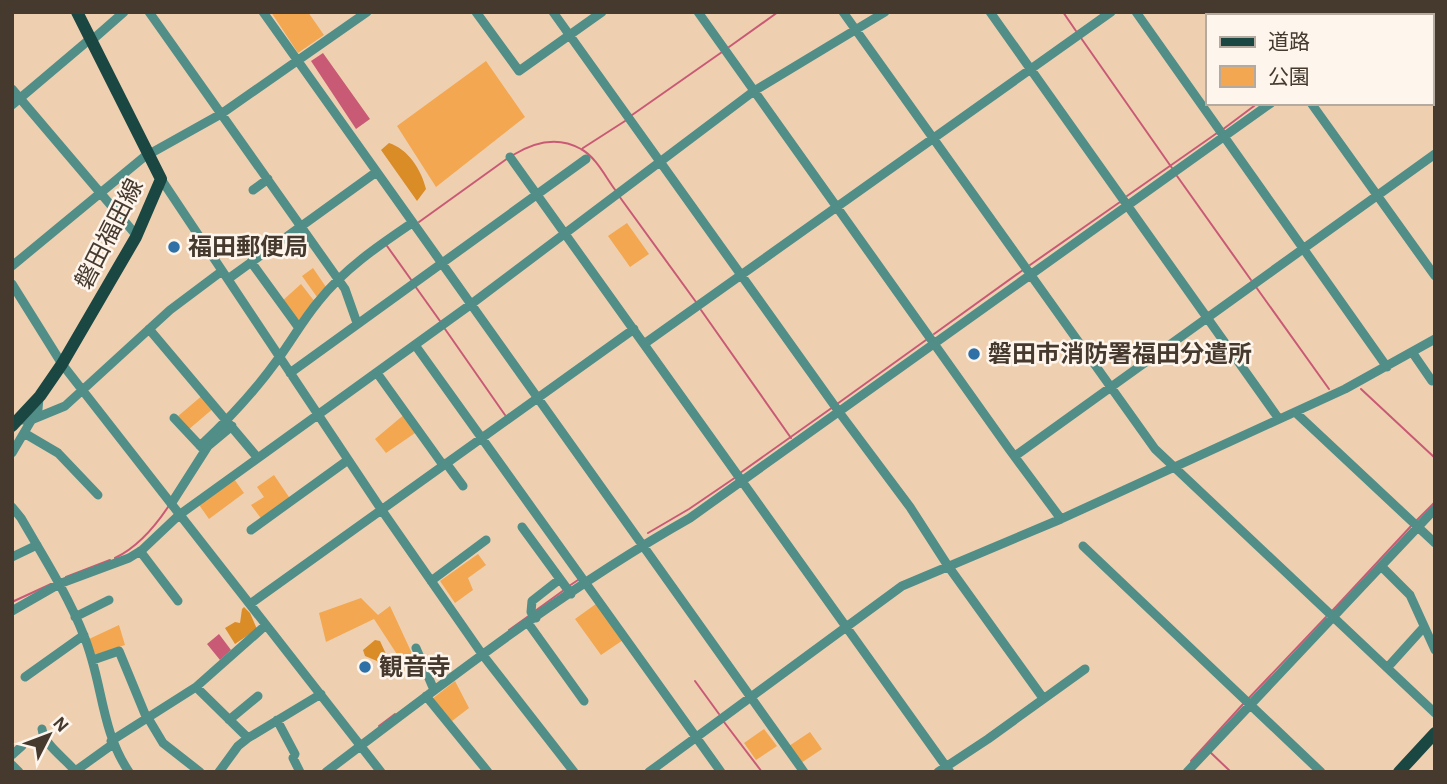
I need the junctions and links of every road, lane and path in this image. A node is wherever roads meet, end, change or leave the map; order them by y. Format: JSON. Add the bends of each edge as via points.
{"nodes":[{"id":1,"x":77,"y":12,"type":"edge"},
{"id":2,"x":124,"y":12,"type":"edge"},
{"id":3,"x":149,"y":12,"type":"edge"},
{"id":4,"x":262,"y":12,"type":"edge"},
{"id":5,"x":368,"y":12,"type":"edge"},
{"id":6,"x":476,"y":12,"type":"edge"},
{"id":7,"x":553,"y":12,"type":"edge"},
{"id":8,"x":602,"y":12,"type":"edge"},
{"id":9,"x":698,"y":12,"type":"edge"},
{"id":10,"x":843,"y":12,"type":"edge"},
{"id":11,"x":885,"y":12,"type":"edge"},
{"id":12,"x":990,"y":12,"type":"edge"},
{"id":13,"x":1111,"y":12,"type":"edge"},
{"id":14,"x":1136,"y":12,"type":"edge"},
{"id":15,"x":855,"y":30,"type":"junction"},
{"id":16,"x":569,"y":35,"type":"junction"},
{"id":17,"x":91,"y":40,"type":"junction"},
{"id":18,"x":298,"y":62,"type":"junction"},
{"id":19,"x":1030,"y":69,"type":"junction"},
{"id":20,"x":12,"y":89,"type":"edge"},
{"id":21,"x":754,"y":91,"type":"junction"},
{"id":22,"x":20,"y":98,"type":"junction"},
{"id":23,"x":12,"y":105,"type":"edge"},
{"id":24,"x":1268,"y":105,"type":"edge"},
{"id":25,"x":1312,"y":105,"type":"edge"},
{"id":26,"x":221,"y":114,"type":"junction"},
{"id":27,"x":1224,"y":137,"type":"junction"},
{"id":28,"x":934,"y":138,"type":"junction"},
{"id":29,"x":149,"y":154,"type":"junction"},
{"id":30,"x":1435,"y":154,"type":"edge"},
{"id":31,"x":510,"y":157,"type":"dead end"},
{"id":32,"x":586,"y":159,"type":"dead end"},
{"id":33,"x":660,"y":162,"type":"junction"},
{"id":34,"x":375,"y":173,"type":"junction"},
{"id":35,"x":161,"y":179,"type":"junction"},
{"id":36,"x":268,"y":179,"type":"junction"},
{"id":37,"x":253,"y":190,"type":"dead end"},
{"id":38,"x":101,"y":193,"type":"junction"},
{"id":39,"x":537,"y":194,"type":"junction"},
{"id":40,"x":1377,"y":196,"type":"junction"},
{"id":41,"x":837,"y":206,"type":"junction"},
{"id":42,"x":1126,"y":206,"type":"junction"},
{"id":43,"x":412,"y":223,"type":"junction"},
{"id":44,"x":302,"y":226,"type":"junction"},
{"id":45,"x":566,"y":234,"type":"junction"},
{"id":46,"x":136,"y":236,"type":"junction"},
{"id":47,"x":1304,"y":248,"type":"junction"},
{"id":48,"x":251,"y":262,"type":"junction"},
{"id":49,"x":441,"y":263,"type":"junction"},
{"id":50,"x":12,"y":266,"type":"edge"},
{"id":51,"x":225,"y":275,"type":"junction"},
{"id":52,"x":741,"y":275,"type":"junction"},
{"id":53,"x":1030,"y":275,"type":"junction"},
{"id":54,"x":1435,"y":276,"type":"edge"},
{"id":55,"x":338,"y":279,"type":"junction"},
{"id":56,"x":12,"y":284,"type":"edge"},
{"id":57,"x":470,"y":305,"type":"junction"},
{"id":58,"x":1206,"y":317,"type":"junction"},
{"id":59,"x":357,"y":323,"type":"junction"},
{"id":60,"x":299,"y":328,"type":"junction"},
{"id":61,"x":149,"y":329,"type":"junction"},
{"id":62,"x":634,"y":329,"type":"junction"},
{"id":63,"x":1435,"y":339,"type":"edge"},
{"id":64,"x":935,"y":343,"type":"junction"},
{"id":65,"x":645,"y":344,"type":"junction"},
{"id":66,"x":415,"y":345,"type":"junction"},
{"id":67,"x":1412,"y":352,"type":"junction"},
{"id":68,"x":280,"y":357,"type":"junction"},
{"id":69,"x":62,"y":364,"type":"junction"},
{"id":70,"x":1387,"y":366,"type":"junction"},
{"id":71,"x":290,"y":373,"type":"junction"},
{"id":72,"x":377,"y":373,"type":"junction"},
{"id":73,"x":1432,"y":382,"type":"dead end"},
{"id":74,"x":1110,"y":386,"type":"junction"},
{"id":75,"x":83,"y":391,"type":"junction"},
{"id":76,"x":537,"y":398,"type":"junction"},
{"id":77,"x":839,"y":412,"type":"junction"},
{"id":78,"x":1295,"y":412,"type":"junction"},
{"id":79,"x":318,"y":415,"type":"junction"},
{"id":80,"x":174,"y":418,"type":"dead end"},
{"id":81,"x":1279,"y":419,"type":"junction"},
{"id":82,"x":230,"y":423,"type":"junction"},
{"id":83,"x":21,"y":425,"type":"edge"},
{"id":84,"x":482,"y":438,"type":"junction"},
{"id":85,"x":202,"y":449,"type":"junction"},
{"id":86,"x":12,"y":453,"type":"edge"},
{"id":87,"x":1015,"y":456,"type":"junction"},
{"id":88,"x":257,"y":457,"type":"junction"},
{"id":89,"x":348,"y":460,"type":"junction"},
{"id":90,"x":445,"y":464,"type":"junction"},
{"id":91,"x":1173,"y":467,"type":"junction"},
{"id":92,"x":742,"y":480,"type":"junction"},
{"id":93,"x":463,"y":486,"type":"dead end"},
{"id":94,"x":98,"y":495,"type":"dead end"},
{"id":95,"x":171,"y":504,"type":"junction"},
{"id":96,"x":12,"y":507,"type":"edge"},
{"id":97,"x":381,"y":509,"type":"junction"},
{"id":98,"x":1435,"y":509,"type":"edge"},
{"id":99,"x":179,"y":515,"type":"junction"},
{"id":100,"x":1061,"y":519,"type":"junction"},
{"id":101,"x":522,"y":527,"type":"dead end"},
{"id":102,"x":1418,"y":527,"type":"junction"},
{"id":103,"x":251,"y":530,"type":"dead end"},
{"id":104,"x":486,"y":540,"type":"dead end"},
{"id":105,"x":1435,"y":543,"type":"edge"},
{"id":106,"x":37,"y":545,"type":"junction"},
{"id":107,"x":641,"y":546,"type":"junction"},
{"id":108,"x":1083,"y":546,"type":"dead end"},
{"id":109,"x":140,"y":551,"type":"junction"},
{"id":110,"x":12,"y":557,"type":"edge"},
{"id":111,"x":948,"y":566,"type":"junction"},
{"id":112,"x":1381,"y":566,"type":"junction"},
{"id":113,"x":430,"y":581,"type":"junction"},
{"id":114,"x":586,"y":583,"type":"junction"},
{"id":115,"x":59,"y":584,"type":"junction"},
{"id":116,"x":566,"y":586,"type":"junction"},
{"id":117,"x":109,"y":600,"type":"dead end"},
{"id":118,"x":178,"y":601,"type":"dead end"},
{"id":119,"x":250,"y":604,"type":"junction"},
{"id":120,"x":12,"y":611,"type":"edge"},
{"id":121,"x":75,"y":617,"type":"junction"},
{"id":122,"x":1333,"y":617,"type":"junction"},
{"id":123,"x":532,"y":618,"type":"junction"},
{"id":124,"x":266,"y":625,"type":"junction"},
{"id":125,"x":1424,"y":626,"type":"junction"},
{"id":126,"x":846,"y":627,"type":"junction"},
{"id":127,"x":84,"y":635,"type":"junction"},
{"id":128,"x":416,"y":648,"type":"dead end"},
{"id":129,"x":1435,"y":650,"type":"edge"},
{"id":130,"x":482,"y":654,"type":"junction"},
{"id":131,"x":93,"y":660,"type":"junction"},
{"id":132,"x":1387,"y":668,"type":"junction"},
{"id":133,"x":1085,"y":669,"type":"dead end"},
{"id":134,"x":25,"y":677,"type":"dead end"},
{"id":135,"x":196,"y":687,"type":"junction"},
{"id":136,"x":430,"y":689,"type":"junction"},
{"id":137,"x":321,"y":694,"type":"junction"},
{"id":138,"x":258,"y":696,"type":"dead end"},
{"id":139,"x":751,"y":696,"type":"junction"},
{"id":140,"x":1043,"y":698,"type":"junction"},
{"id":141,"x":584,"y":701,"type":"dead end"},
{"id":142,"x":1250,"y":705,"type":"junction"},
{"id":143,"x":1435,"y":713,"type":"edge"},
{"id":144,"x":148,"y":719,"type":"junction"},
{"id":145,"x":229,"y":720,"type":"junction"},
{"id":146,"x":277,"y":720,"type":"junction"},
{"id":147,"x":42,"y":729,"type":"dead end"},
{"id":148,"x":1435,"y":733,"type":"edge"},
{"id":149,"x":696,"y":737,"type":"junction"},
{"id":150,"x":248,"y":738,"type":"junction"},
{"id":151,"x":112,"y":743,"type":"junction"},
{"id":152,"x":361,"y":745,"type":"junction"},
{"id":153,"x":22,"y":746,"type":"dead end"},
{"id":154,"x":12,"y":755,"type":"edge"},
{"id":155,"x":12,"y":765,"type":"edge"},
{"id":156,"x":945,"y":770,"type":"edge"},
{"id":157,"x":75,"y":771,"type":"edge"},
{"id":158,"x":19,"y":772,"type":"edge"},
{"id":159,"x":129,"y":772,"type":"edge"},
{"id":160,"x":200,"y":772,"type":"edge"},
{"id":161,"x":219,"y":772,"type":"edge"},
{"id":162,"x":300,"y":772,"type":"edge"},
{"id":163,"x":326,"y":772,"type":"edge"},
{"id":164,"x":382,"y":772,"type":"edge"},
{"id":165,"x":488,"y":772,"type":"edge"},
{"id":166,"x":574,"y":772,"type":"edge"},
{"id":167,"x":649,"y":772,"type":"edge"},
{"id":168,"x":721,"y":772,"type":"edge"},
{"id":169,"x":804,"y":772,"type":"edge"},
{"id":170,"x":1187,"y":772,"type":"edge"},
{"id":171,"x":1321,"y":772,"type":"edge"},
{"id":172,"x":1399,"y":772,"type":"edge"}],
"edges":[{"from":1,"to":17,"type":"main road","name":"磐田福田線"},
{"from":2,"to":17,"type":"street"},
{"from":3,"to":26,"type":"street"},
{"from":4,"to":18,"type":"street"},
{"from":5,"to":18,"type":"street"},
{"from":6,"to":16,"type":"street","via":[[519,71]]},
{"from":7,"to":16,"type":"street"},
{"from":8,"to":16,"type":"street"},
{"from":9,"to":21,"type":"street"},
{"from":10,"to":15,"type":"street"},
{"from":11,"to":15,"type":"street"},
{"from":12,"to":19,"type":"street"},
{"from":13,"to":19,"type":"street"},
{"from":14,"to":27,"type":"street"},
{"from":15,"to":21,"type":"street"},
{"from":15,"to":28,"type":"street"},
{"from":16,"to":33,"type":"street"},
{"from":17,"to":22,"type":"street"},
{"from":17,"to":29,"type":"main road","name":"磐田福田線"},
{"from":18,"to":26,"type":"street"},
{"from":18,"to":34,"type":"street"},
{"from":19,"to":28,"type":"street"},
{"from":19,"to":42,"type":"street"},
{"from":20,"to":22,"type":"street"},
{"from":21,"to":33,"type":"street"},
{"from":21,"to":41,"type":"street"},
{"from":22,"to":23,"type":"street"},
{"from":22,"to":38,"type":"street"},
{"from":24,"to":27,"type":"street"},
{"from":25,"to":40,"type":"street"},
{"from":26,"to":29,"type":"street"},
{"from":26,"to":36,"type":"street"},
{"from":27,"to":42,"type":"street"},
{"from":27,"to":47,"type":"street"},
{"from":28,"to":41,"type":"street"},
{"from":28,"to":53,"type":"street"},
{"from":29,"to":35,"type":"main road","name":"磐田福田線"},
{"from":29,"to":38,"type":"street"},
{"from":30,"to":40,"type":"street"},
{"from":31,"to":39,"type":"street"},
{"from":32,"to":39,"type":"street"},
{"from":33,"to":45,"type":"street"},
{"from":33,"to":52,"type":"street"},
{"from":34,"to":43,"type":"street"},
{"from":34,"to":44,"type":"street"},
{"from":35,"to":46,"type":"main road","name":"磐田福田線"},
{"from":35,"to":51,"type":"street"},
{"from":36,"to":37,"type":"street"},
{"from":36,"to":44,"type":"street"},
{"from":38,"to":46,"type":"street"},
{"from":38,"to":50,"type":"street"},
{"from":39,"to":45,"type":"street"},
{"from":39,"to":49,"type":"street"},
{"from":40,"to":47,"type":"street"},
{"from":40,"to":54,"type":"street"},
{"from":41,"to":52,"type":"street"},
{"from":41,"to":64,"type":"street"},
{"from":42,"to":53,"type":"street"},
{"from":42,"to":58,"type":"street"},
{"from":43,"to":49,"type":"street"},
{"from":43,"to":55,"type":"street"},
{"from":44,"to":48,"type":"street"},
{"from":44,"to":55,"type":"street"},
{"from":45,"to":57,"type":"street"},
{"from":45,"to":62,"type":"street"},
{"from":46,"to":69,"type":"main road","name":"磐田福田線"},
{"from":47,"to":58,"type":"street"},
{"from":47,"to":70,"type":"street"},
{"from":48,"to":51,"type":"street"},
{"from":48,"to":60,"type":"street"},
{"from":49,"to":57,"type":"street"},
{"from":49,"to":59,"type":"street"},
{"from":51,"to":61,"type":"street"},
{"from":51,"to":68,"type":"street"},
{"from":52,"to":65,"type":"street"},
{"from":52,"to":77,"type":"street"},
{"from":53,"to":64,"type":"street"},
{"from":53,"to":74,"type":"street"},
{"from":55,"to":59,"type":"street"},
{"from":55,"to":60,"type":"street"},
{"from":56,"to":69,"type":"street"},
{"from":57,"to":66,"type":"street"},
{"from":57,"to":76,"type":"street"},
{"from":58,"to":74,"type":"street"},
{"from":58,"to":81,"type":"street"},
{"from":59,"to":71,"type":"street"},
{"from":60,"to":68,"type":"street"},
{"from":61,"to":75,"type":"street"},
{"from":61,"to":82,"type":"street"},
{"from":62,"to":65,"type":"street"},
{"from":62,"to":76,"type":"street"},
{"from":63,"to":67,"type":"street"},
{"from":64,"to":77,"type":"street"},
{"from":64,"to":87,"type":"street"},
{"from":65,"to":92,"type":"street"},
{"from":66,"to":72,"type":"street"},
{"from":66,"to":84,"type":"street"},
{"from":67,"to":70,"type":"street"},
{"from":67,"to":73,"type":"street"},
{"from":68,"to":71,"type":"street"},
{"from":68,"to":82,"type":"street"},
{"from":69,"to":75,"type":"street"},
{"from":69,"to":83,"type":"main road","name":"磐田福田線"},
{"from":70,"to":78,"type":"street"},
{"from":71,"to":79,"type":"street"},
{"from":72,"to":79,"type":"street"},
{"from":72,"to":90,"type":"street"},
{"from":74,"to":87,"type":"street"},
{"from":74,"to":91,"type":"street","via":[[1145,438]]},
{"from":75,"to":83,"type":"street","via":[[65,406]]},
{"from":75,"to":95,"type":"street"},
{"from":76,"to":84,"type":"street"},
{"from":76,"to":107,"type":"street"},
{"from":77,"to":92,"type":"street"},
{"from":77,"to":111,"type":"street"},
{"from":78,"to":81,"type":"street"},
{"from":78,"to":102,"type":"street"},
{"from":79,"to":88,"type":"street"},
{"from":79,"to":89,"type":"street"},
{"from":80,"to":85,"type":"street"},
{"from":81,"to":91,"type":"street"},
{"from":82,"to":85,"type":"street"},
{"from":82,"to":88,"type":"street"},
{"from":83,"to":86,"type":"street"},
{"from":83,"to":94,"type":"street","via":[[58,453]]},
{"from":84,"to":90,"type":"street"},
{"from":84,"to":114,"type":"street"},
{"from":85,"to":95,"type":"street"},
{"from":87,"to":100,"type":"street"},
{"from":88,"to":99,"type":"street"},
{"from":89,"to":97,"type":"street"},
{"from":89,"to":103,"type":"street"},
{"from":90,"to":93,"type":"street"},
{"from":90,"to":97,"type":"street"},
{"from":91,"to":100,"type":"street"},
{"from":91,"to":122,"type":"street"},
{"from":92,"to":107,"type":"street"},
{"from":92,"to":126,"type":"street"},
{"from":95,"to":99,"type":"street"},
{"from":96,"to":106,"type":"street"},
{"from":97,"to":113,"type":"street"},
{"from":97,"to":119,"type":"street"},
{"from":98,"to":102,"type":"street"},
{"from":99,"to":109,"type":"street"},
{"from":99,"to":119,"type":"street"},
{"from":100,"to":111,"type":"street"},
{"from":101,"to":116,"type":"street"},
{"from":102,"to":105,"type":"street"},
{"from":102,"to":112,"type":"street"},
{"from":104,"to":113,"type":"street"},
{"from":106,"to":110,"type":"street"},
{"from":106,"to":115,"type":"street"},
{"from":107,"to":114,"type":"street"},
{"from":107,"to":139,"type":"street"},
{"from":108,"to":142,"type":"street"},
{"from":109,"to":115,"type":"street"},
{"from":109,"to":118,"type":"street"},
{"from":111,"to":126,"type":"street","via":[[902,586]]},
{"from":111,"to":140,"type":"street"},
{"from":112,"to":122,"type":"street"},
{"from":112,"to":125,"type":"street","via":[[1410,595]]},
{"from":113,"to":130,"type":"street"},
{"from":114,"to":116,"type":"street"},
{"from":114,"to":149,"type":"street"},
{"from":115,"to":120,"type":"street"},
{"from":115,"to":121,"type":"street"},
{"from":116,"to":123,"type":"street"},
{"from":116,"to":123,"type":"street","via":[[532,601]]},
{"from":117,"to":121,"type":"street"},
{"from":119,"to":124,"type":"street"},
{"from":121,"to":127,"type":"street"},
{"from":122,"to":132,"type":"street"},
{"from":122,"to":142,"type":"street"},
{"from":123,"to":130,"type":"street"},
{"from":123,"to":141,"type":"street"},
{"from":124,"to":135,"type":"street"},
{"from":124,"to":137,"type":"street"},
{"from":125,"to":129,"type":"street"},
{"from":125,"to":132,"type":"street"},
{"from":126,"to":139,"type":"street"},
{"from":126,"to":156,"type":"street"},
{"from":127,"to":131,"type":"street"},
{"from":127,"to":134,"type":"street"},
{"from":128,"to":136,"type":"street"},
{"from":130,"to":136,"type":"street"},
{"from":130,"to":166,"type":"street"},
{"from":131,"to":144,"type":"street","via":[[119,651]]},
{"from":131,"to":151,"type":"street"},
{"from":132,"to":143,"type":"street"},
{"from":133,"to":140,"type":"street"},
{"from":135,"to":144,"type":"street"},
{"from":135,"to":145,"type":"street"},
{"from":136,"to":152,"type":"street"},
{"from":136,"to":165,"type":"street"},
{"from":137,"to":146,"type":"street"},
{"from":137,"to":152,"type":"street"},
{"from":138,"to":145,"type":"street"},
{"from":139,"to":149,"type":"street"},
{"from":139,"to":169,"type":"street"},
{"from":140,"to":156,"type":"street"},
{"from":142,"to":170,"type":"street"},
{"from":142,"to":171,"type":"street"},
{"from":144,"to":151,"type":"street"},
{"from":144,"to":160,"type":"street","via":[[163,743]]},
{"from":145,"to":150,"type":"street"},
{"from":146,"to":150,"type":"street"},
{"from":146,"to":162,"type":"street"},
{"from":147,"to":157,"type":"street"},
{"from":148,"to":172,"type":"main road"},
{"from":149,"to":167,"type":"street"},
{"from":149,"to":168,"type":"street"},
{"from":150,"to":161,"type":"street"},
{"from":151,"to":157,"type":"street"},
{"from":151,"to":159,"type":"street"},
{"from":152,"to":163,"type":"street"},
{"from":152,"to":164,"type":"street"},
{"from":153,"to":154,"type":"street"},
{"from":155,"to":158,"type":"street"}]}
